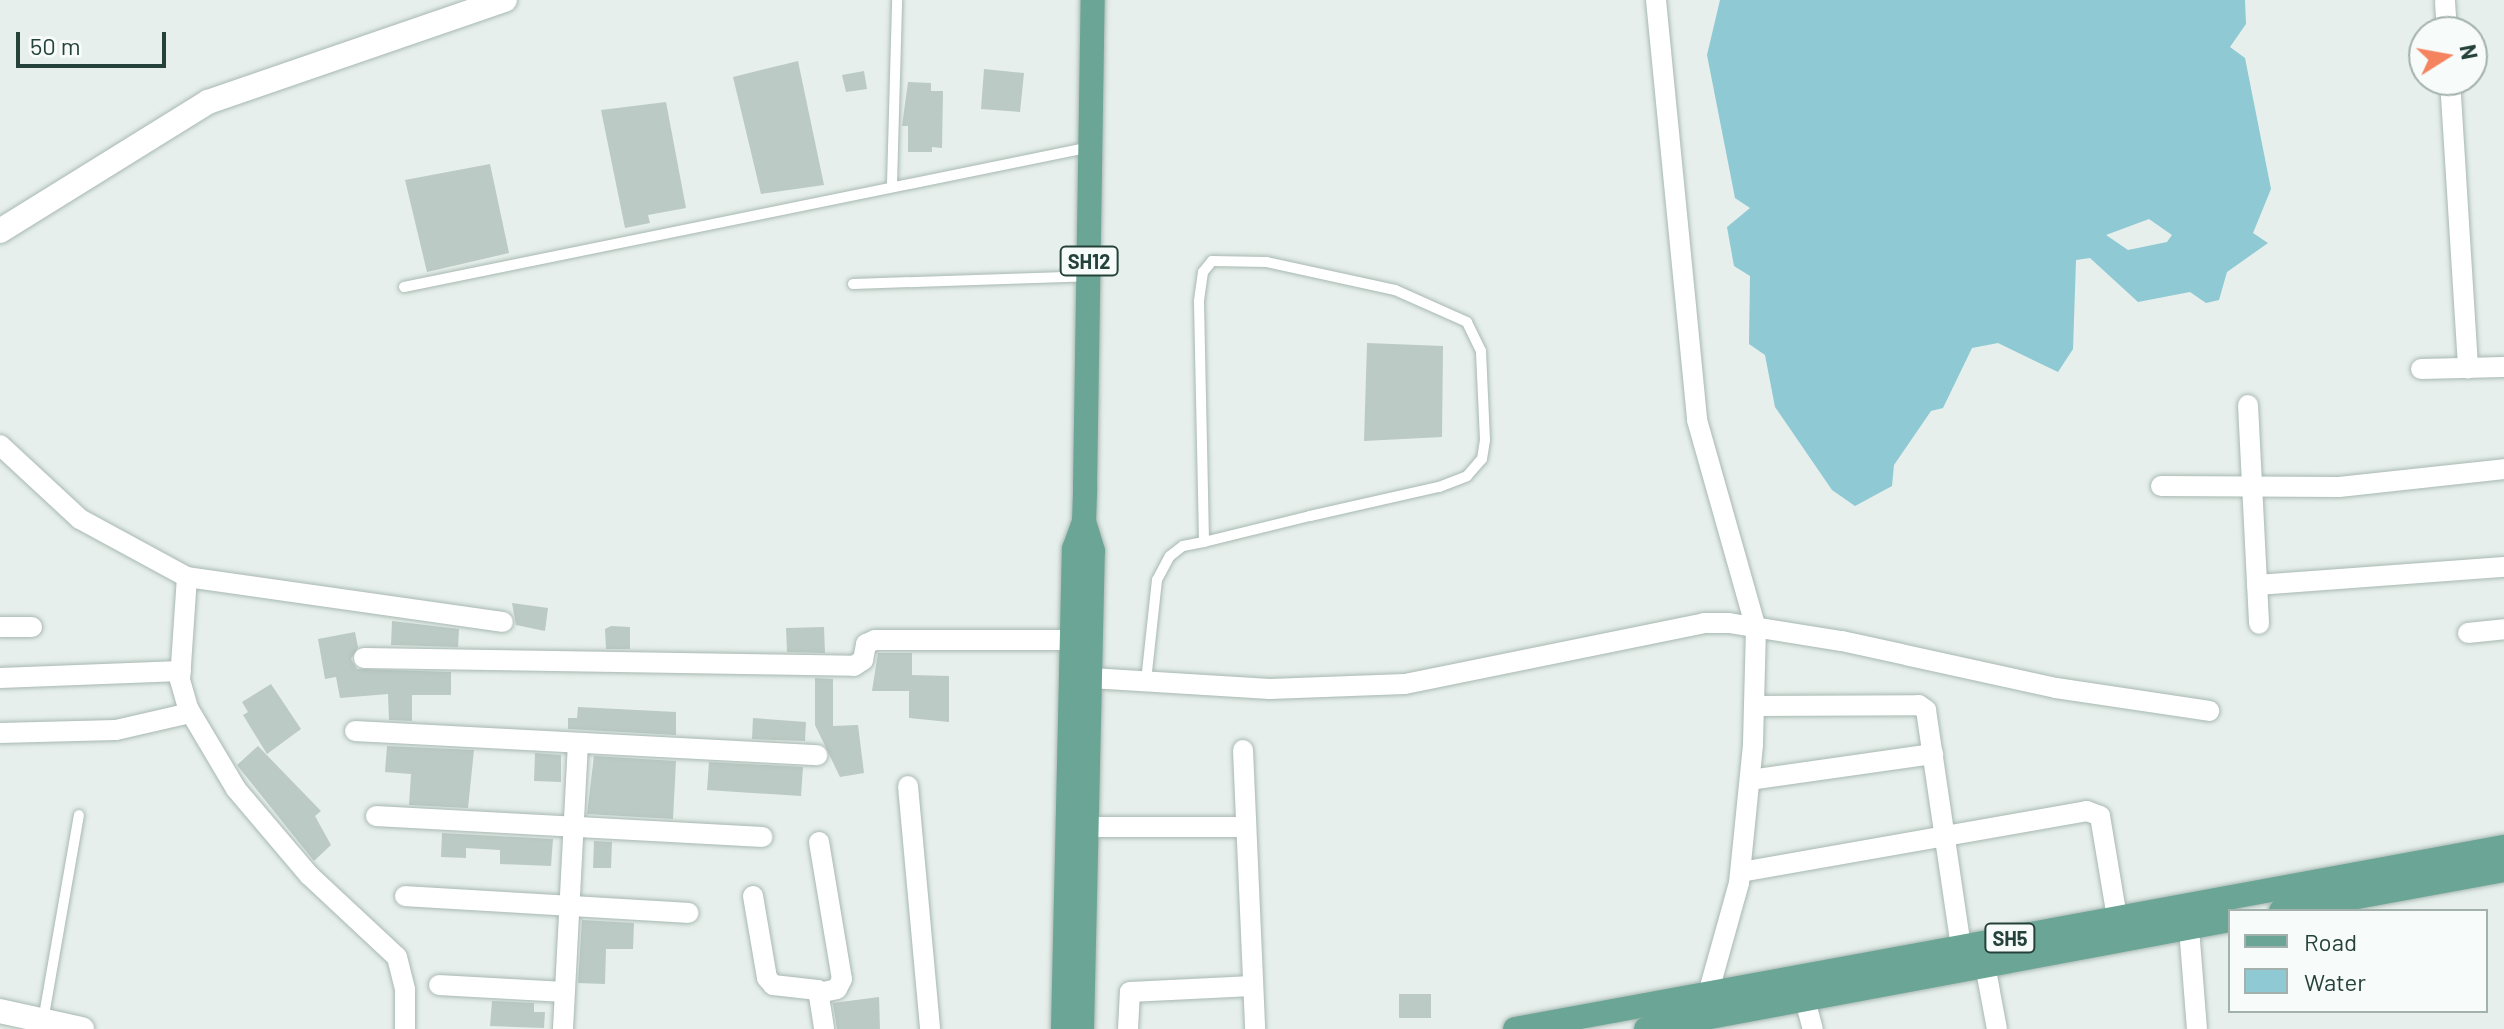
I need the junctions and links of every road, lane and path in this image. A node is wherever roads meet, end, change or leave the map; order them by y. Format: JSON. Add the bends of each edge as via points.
{"nodes":[{"id":1,"x":505,"y":0,"type":"edge"},
{"id":2,"x":897,"y":0,"type":"edge"},
{"id":3,"x":1093,"y":0,"type":"edge"},
{"id":4,"x":1656,"y":0,"type":"edge"},
{"id":5,"x":2445,"y":2,"type":"dead end"},
{"id":6,"x":2446,"y":16,"type":"edge"},
{"id":7,"x":2451,"y":96,"type":"edge"},
{"id":8,"x":1091,"y":147,"type":"junction"},
{"id":9,"x":892,"y":184,"type":"junction"},
{"id":10,"x":0,"y":231,"type":"edge"},
{"id":11,"x":1088,"y":276,"type":"junction"},
{"id":12,"x":853,"y":284,"type":"dead end"},
{"id":13,"x":404,"y":287,"type":"dead end"},
{"id":14,"x":2504,"y":367,"type":"edge"},
{"id":15,"x":2468,"y":368,"type":"junction"},
{"id":16,"x":2421,"y":369,"type":"dead end"},
{"id":17,"x":2248,"y":405,"type":"dead end"},
{"id":18,"x":0,"y":445,"type":"edge"},
{"id":19,"x":2504,"y":469,"type":"edge"},
{"id":20,"x":2161,"y":486,"type":"dead end"},
{"id":21,"x":2252,"y":487,"type":"junction"},
{"id":22,"x":1084,"y":522,"type":"junction"},
{"id":23,"x":1204,"y":542,"type":"junction"},
{"id":24,"x":2504,"y":567,"type":"edge"},
{"id":25,"x":187,"y":577,"type":"junction"},
{"id":26,"x":2257,"y":585,"type":"junction"},
{"id":27,"x":503,"y":622,"type":"dead end"},
{"id":28,"x":2259,"y":624,"type":"dead end"},
{"id":29,"x":0,"y":627,"type":"edge"},
{"id":30,"x":32,"y":627,"type":"dead end"},
{"id":31,"x":1756,"y":628,"type":"junction"},
{"id":32,"x":2504,"y":629,"type":"edge"},
{"id":33,"x":2468,"y":633,"type":"dead end"},
{"id":34,"x":1073,"y":640,"type":"junction"},
{"id":35,"x":364,"y":658,"type":"dead end"},
{"id":36,"x":181,"y":671,"type":"junction"},
{"id":37,"x":0,"y":678,"type":"edge"},
{"id":38,"x":1091,"y":678,"type":"junction"},
{"id":39,"x":1146,"y":681,"type":"junction"},
{"id":40,"x":1754,"y":706,"type":"junction"},
{"id":41,"x":2209,"y":711,"type":"dead end"},
{"id":42,"x":190,"y":713,"type":"junction"},
{"id":43,"x":355,"y":731,"type":"dead end"},
{"id":44,"x":0,"y":733,"type":"edge"},
{"id":45,"x":578,"y":745,"type":"junction"},
{"id":46,"x":1243,"y":750,"type":"dead end"},
{"id":47,"x":1933,"y":754,"type":"junction"},
{"id":48,"x":817,"y":755,"type":"dead end"},
{"id":49,"x":1750,"y":780,"type":"junction"},
{"id":50,"x":908,"y":786,"type":"dead end"},
{"id":51,"x":79,"y":815,"type":"dead end"},
{"id":52,"x":376,"y":816,"type":"dead end"},
{"id":53,"x":574,"y":827,"type":"junction"},
{"id":54,"x":1086,"y":827,"type":"junction"},
{"id":55,"x":1245,"y":827,"type":"junction"},
{"id":56,"x":762,"y":837,"type":"dead end"},
{"id":57,"x":1945,"y":837,"type":"junction"},
{"id":58,"x":819,"y":842,"type":"dead end"},
{"id":59,"x":2504,"y":847,"type":"edge"},
{"id":60,"x":2504,"y":870,"type":"edge"},
{"id":61,"x":1741,"y":872,"type":"junction"},
{"id":62,"x":405,"y":896,"type":"dead end"},
{"id":63,"x":753,"y":896,"type":"dead end"},
{"id":64,"x":568,"y":906,"type":"junction"},
{"id":65,"x":2292,"y":909,"type":"edge"},
{"id":66,"x":688,"y":913,"type":"dead end"},
{"id":67,"x":2117,"y":918,"type":"junction"},
{"id":68,"x":2228,"y":920,"type":"edge"},
{"id":69,"x":2189,"y":928,"type":"junction"},
{"id":70,"x":1961,"y":948,"type":"junction"},
{"id":71,"x":1985,"y":965,"type":"junction"},
{"id":72,"x":439,"y":985,"type":"dead end"},
{"id":73,"x":1252,"y":986,"type":"junction"},
{"id":74,"x":564,"y":992,"type":"junction"},
{"id":75,"x":820,"y":993,"type":"junction"},
{"id":76,"x":1708,"y":994,"type":"junction"},
{"id":77,"x":1805,"y":1000,"type":"junction"},
{"id":78,"x":0,"y":1011,"type":"edge"},
{"id":79,"x":43,"y":1021,"type":"junction"},
{"id":80,"x":1731,"y":1022,"type":"edge"},
{"id":81,"x":82,"y":1029,"type":"edge"},
{"id":82,"x":405,"y":1029,"type":"edge"},
{"id":83,"x":563,"y":1029,"type":"edge"},
{"id":84,"x":824,"y":1029,"type":"edge"},
{"id":85,"x":930,"y":1029,"type":"edge"},
{"id":86,"x":1063,"y":1029,"type":"edge"},
{"id":87,"x":1082,"y":1029,"type":"edge"},
{"id":88,"x":1128,"y":1029,"type":"edge"},
{"id":89,"x":1255,"y":1029,"type":"edge"},
{"id":90,"x":1515,"y":1029,"type":"edge"},
{"id":91,"x":1646,"y":1029,"type":"edge"},
{"id":92,"x":1813,"y":1029,"type":"edge"},
{"id":93,"x":1997,"y":1029,"type":"edge"},
{"id":94,"x":2197,"y":1029,"type":"edge"}],
"edges":[{"from":1,"to":10,"type":"street","via":[[208,102]]},
{"from":2,"to":9,"type":"lane"},
{"from":3,"to":8,"type":"main road","number":"SH12"},
{"from":4,"to":31,"type":"street","via":[[1697,420]]},
{"from":5,"to":6,"type":"street"},
{"from":7,"to":15,"type":"street"},
{"from":8,"to":9,"type":"lane"},
{"from":8,"to":11,"type":"main road","number":"SH12"},
{"from":9,"to":13,"type":"lane"},
{"from":11,"to":12,"type":"lane"},
{"from":11,"to":22,"type":"main road","number":"SH12"},
{"from":14,"to":15,"type":"street"},
{"from":15,"to":16,"type":"street"},
{"from":17,"to":21,"type":"street"},
{"from":18,"to":25,"type":"street","via":[[80,519]]},
{"from":19,"to":21,"type":"street","via":[[2339,487]]},
{"from":20,"to":21,"type":"street"},
{"from":21,"to":26,"type":"street"},
{"from":22,"to":34,"type":"main road","number":"SH12","via":[[1074,549]]},
{"from":22,"to":38,"type":"main road","number":"SH12","via":[[1093,551]]},
{"from":23,"to":23,"type":"lane","via":[[1467,476],[1482,459],[1485,440],[1481,351],[1467,322],[1395,290],[1267,262],[1212,261],[1203,272],[1199,302]]},
{"from":23,"to":39,"type":"lane","via":[[1170,556],[1157,580]]},
{"from":24,"to":26,"type":"street"},
{"from":25,"to":27,"type":"street"},
{"from":25,"to":36,"type":"street"},
{"from":26,"to":28,"type":"street"},
{"from":29,"to":30,"type":"street"},
{"from":31,"to":39,"type":"street","via":[[1704,623],[1405,684],[1270,689]]},
{"from":31,"to":40,"type":"street"},
{"from":31,"to":41,"type":"street","via":[[1842,641],[2056,688]]},
{"from":32,"to":33,"type":"street"},
{"from":34,"to":35,"type":"street","via":[[875,640],[866,644],[863,660],[854,666]]},
{"from":34,"to":86,"type":"main road","number":"SH12"},
{"from":36,"to":37,"type":"street"},
{"from":36,"to":42,"type":"street"},
{"from":38,"to":39,"type":"street"},
{"from":38,"to":54,"type":"main road","number":"SH12"},
{"from":40,"to":47,"type":"street","via":[[1919,705],[1928,713]]},
{"from":40,"to":49,"type":"street"},
{"from":42,"to":44,"type":"street","via":[[116,730]]},
{"from":42,"to":82,"type":"street","via":[[236,789],[309,875],[397,957],[405,990]]},
{"from":43,"to":45,"type":"street"},
{"from":45,"to":48,"type":"street"},
{"from":45,"to":53,"type":"street"},
{"from":46,"to":55,"type":"street"},
{"from":47,"to":49,"type":"street"},
{"from":47,"to":57,"type":"street"},
{"from":49,"to":61,"type":"street"},
{"from":50,"to":85,"type":"street"},
{"from":51,"to":79,"type":"lane"},
{"from":52,"to":53,"type":"street"},
{"from":53,"to":56,"type":"street"},
{"from":53,"to":64,"type":"street"},
{"from":54,"to":55,"type":"street"},
{"from":54,"to":87,"type":"main road","number":"SH12"},
{"from":55,"to":73,"type":"street"},
{"from":57,"to":61,"type":"street"},
{"from":57,"to":67,"type":"street","via":[[2095,813],[2102,821]]},
{"from":57,"to":70,"type":"street"},
{"from":58,"to":75,"type":"street","via":[[842,979],[837,989]]},
{"from":59,"to":67,"type":"main road","number":"SH5"},
{"from":60,"to":65,"type":"main road"},
{"from":61,"to":76,"type":"street"},
{"from":62,"to":64,"type":"street"},
{"from":63,"to":75,"type":"street","via":[[767,978],[773,985],[812,986]]},
{"from":64,"to":66,"type":"street"},
{"from":64,"to":74,"type":"street"},
{"from":67,"to":70,"type":"main road","number":"SH5"},
{"from":68,"to":69,"type":"main road","number":"SH5"},
{"from":69,"to":71,"type":"main road","number":"SH5"},
{"from":69,"to":94,"type":"street"},
{"from":70,"to":76,"type":"main road","number":"SH5"},
{"from":71,"to":77,"type":"main road","number":"SH5"},
{"from":71,"to":93,"type":"street"},
{"from":72,"to":74,"type":"street"},
{"from":73,"to":88,"type":"street","via":[[1130,992]]},
{"from":73,"to":89,"type":"street"},
{"from":74,"to":83,"type":"street"},
{"from":75,"to":84,"type":"street"},
{"from":76,"to":90,"type":"main road","number":"SH5"},
{"from":77,"to":80,"type":"main road","number":"SH5"},
{"from":77,"to":92,"type":"street"},
{"from":78,"to":79,"type":"street"},
{"from":79,"to":81,"type":"street"},
{"from":80,"to":91,"type":"main road","number":"SH5"}]}
